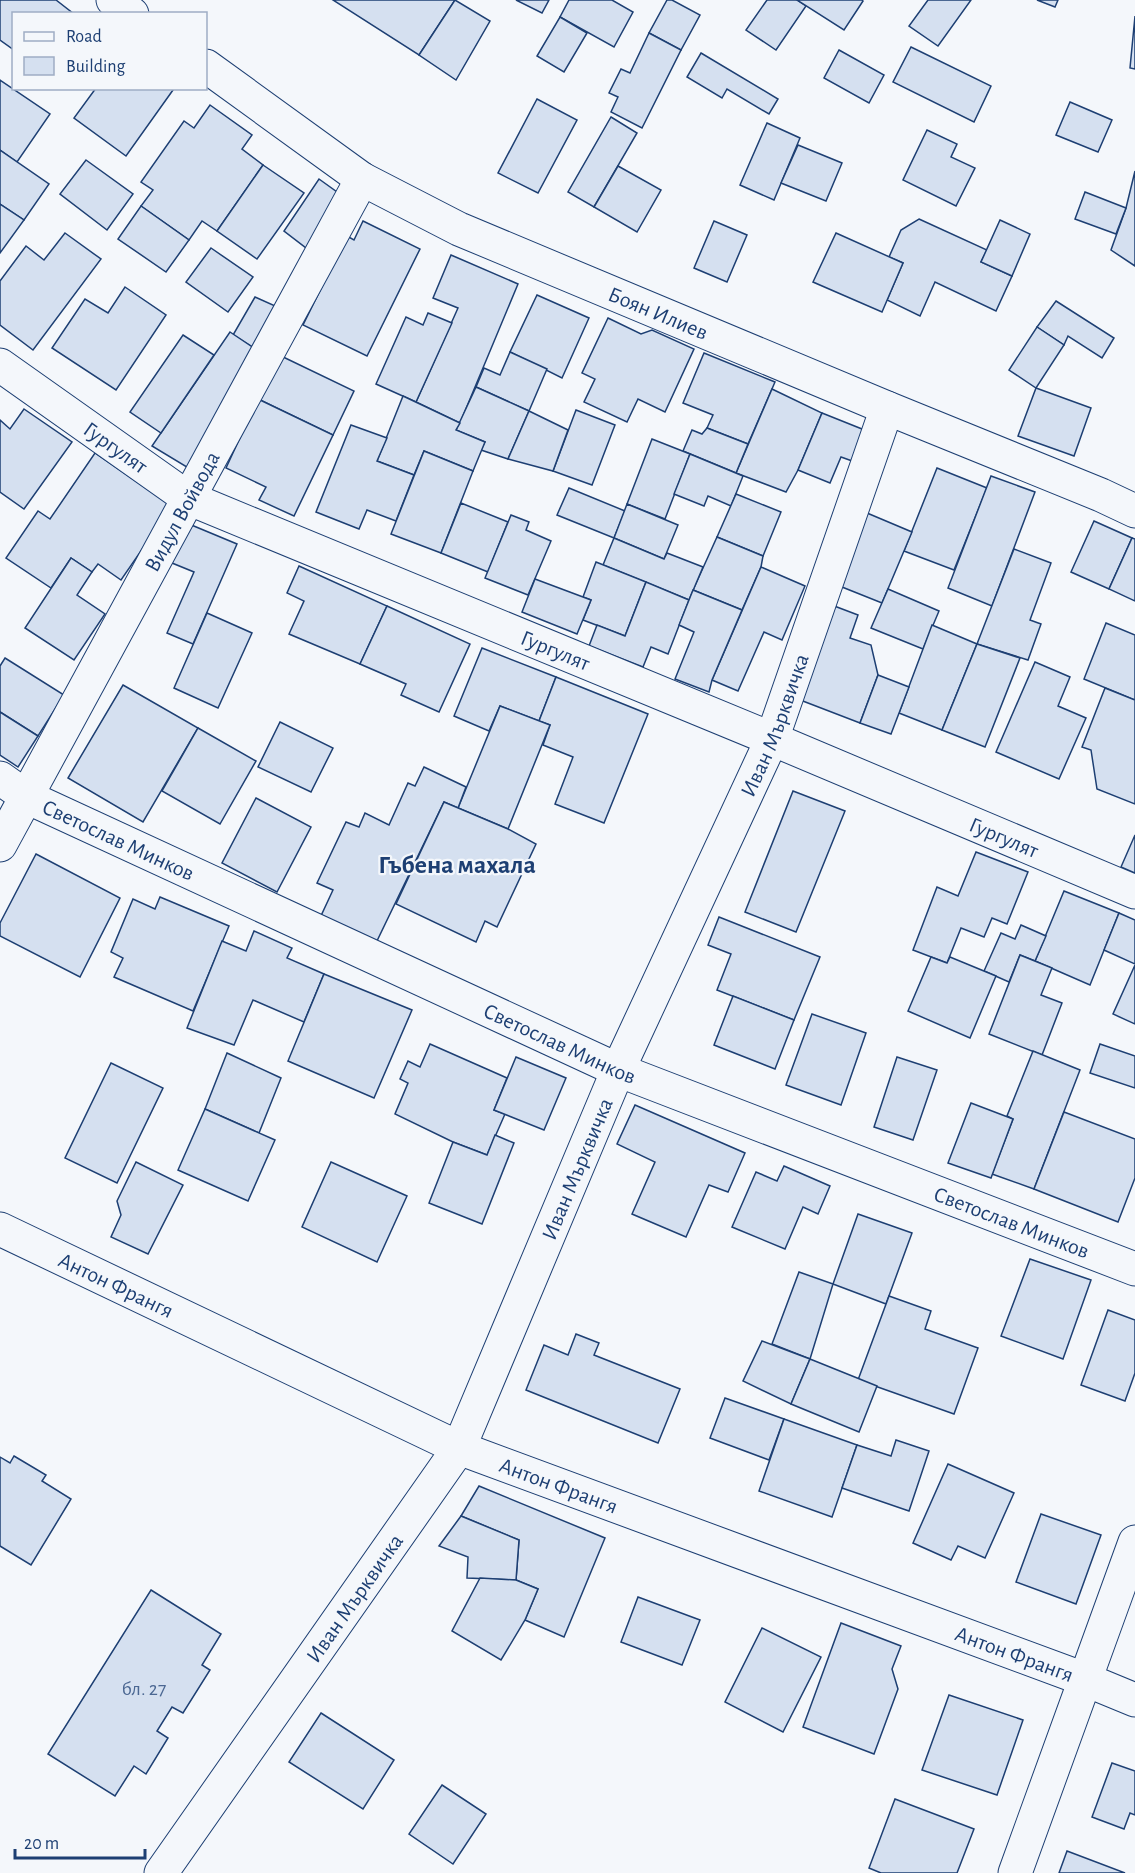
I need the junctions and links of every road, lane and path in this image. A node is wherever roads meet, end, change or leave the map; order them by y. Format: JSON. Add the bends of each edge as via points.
{"nodes":[{"id":1,"x":113,"y":0,"type":"edge"},
{"id":2,"x":129,"y":12,"type":"edge"},
{"id":3,"x":207,"y":67,"type":"edge"},
{"id":4,"x":362,"y":179,"type":"junction"},
{"id":5,"x":0,"y":365,"type":"edge"},
{"id":6,"x":887,"y":408,"type":"junction"},
{"id":7,"x":188,"y":498,"type":"junction"},
{"id":8,"x":1135,"y":511,"type":"edge"},
{"id":9,"x":772,"y":739,"type":"junction"},
{"id":10,"x":0,"y":778,"type":"edge"},
{"id":11,"x":27,"y":797,"type":"junction"},
{"id":12,"x":0,"y":845,"type":"edge"},
{"id":13,"x":1135,"y":892,"type":"edge"},
{"id":14,"x":618,"y":1070,"type":"junction"},
{"id":15,"x":0,"y":1229,"type":"edge"},
{"id":16,"x":1135,"y":1269,"type":"edge"},
{"id":17,"x":459,"y":1448,"type":"junction"},
{"id":18,"x":1135,"y":1542,"type":"edge"},
{"id":19,"x":1084,"y":1679,"type":"junction"},
{"id":20,"x":1135,"y":1700,"type":"edge"},
{"id":21,"x":161,"y":1873,"type":"edge"},
{"id":22,"x":1015,"y":1873,"type":"edge"}],
"edges":[{"from":1,"to":2,"type":"street"},
{"from":3,"to":4,"type":"street","name":"Боян Илиев"},
{"from":4,"to":6,"type":"street","name":"Боян Илиев","via":[[459,229]]},
{"from":4,"to":7,"type":"street","name":"Видул Войвода"},
{"from":5,"to":7,"type":"street","name":"Гургулят"},
{"from":6,"to":8,"type":"street","name":"Боян Илиев"},
{"from":6,"to":9,"type":"street","name":"Иван Мърквичка"},
{"from":7,"to":9,"type":"street","name":"Гургулят"},
{"from":7,"to":11,"type":"street","name":"Видул Войвода"},
{"from":9,"to":13,"type":"street","name":"Гургулят"},
{"from":9,"to":14,"type":"street","name":"Иван Мърквичка"},
{"from":10,"to":11,"type":"street","name":"Светослав Минков"},
{"from":11,"to":12,"type":"street","name":"Видул Войвода"},
{"from":11,"to":14,"type":"street","name":"Светослав Минков"},
{"from":14,"to":16,"type":"street","name":"Светослав Минков"},
{"from":14,"to":17,"type":"street","name":"Иван Мърквичка"},
{"from":15,"to":17,"type":"street","name":"Антон Франгя"},
{"from":17,"to":19,"type":"street","name":"Антон Франгя"},
{"from":17,"to":21,"type":"street","name":"Иван Мърквичка"},
{"from":18,"to":19,"type":"street"},
{"from":19,"to":20,"type":"street","name":"Антон Франгя"},
{"from":19,"to":22,"type":"street"}]}
